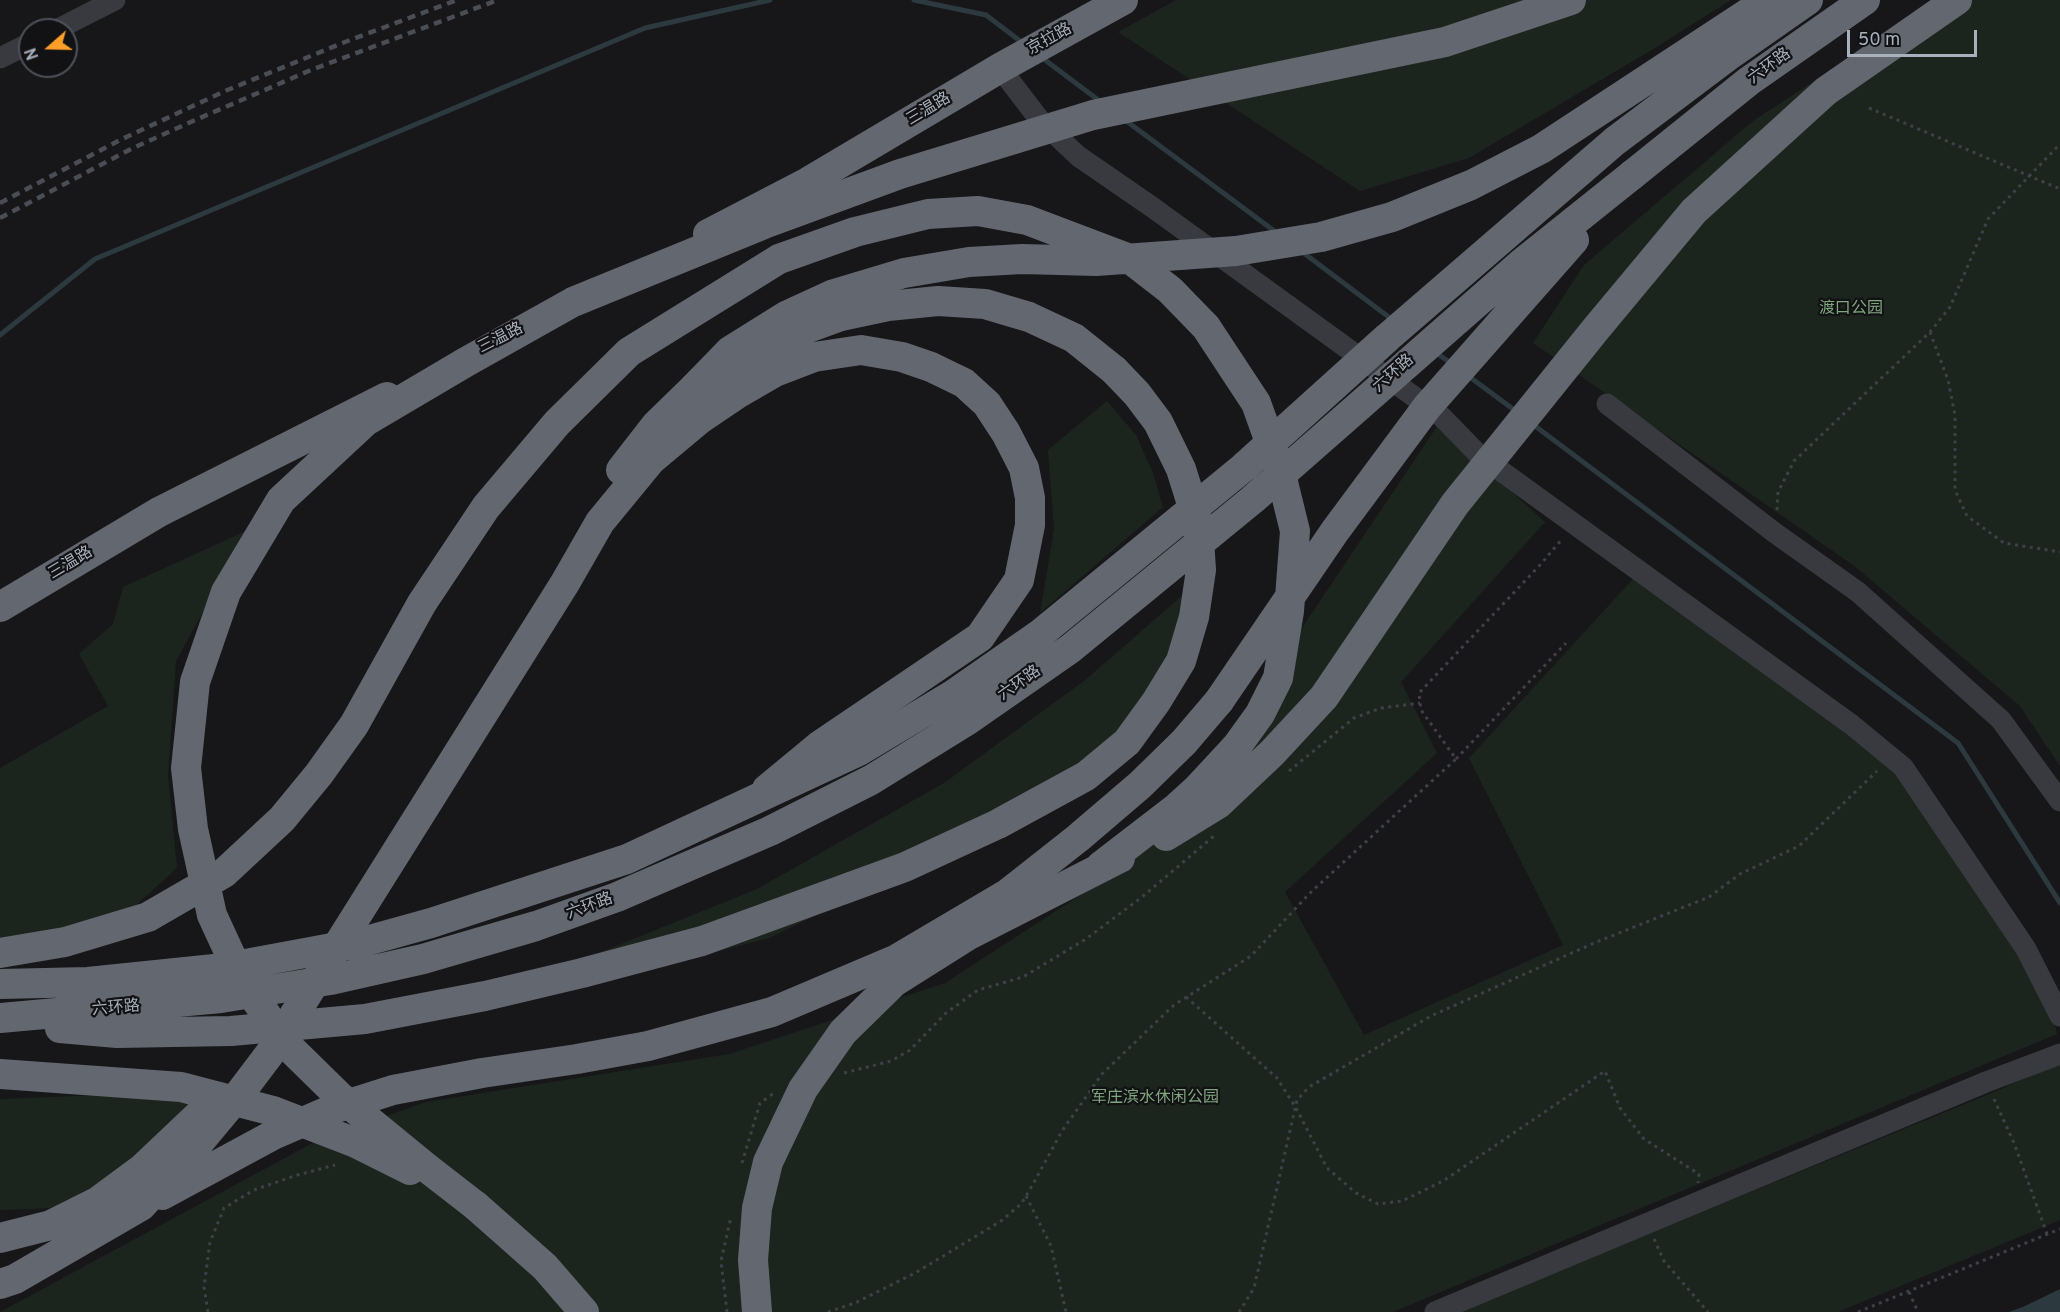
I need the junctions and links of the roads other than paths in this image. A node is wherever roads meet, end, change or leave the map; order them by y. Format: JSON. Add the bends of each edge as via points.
{"nodes":[{"id":1,"x":115,"y":0,"type":"edge"},
{"id":2,"x":1571,"y":0,"type":"edge"},
{"id":3,"x":1768,"y":0,"type":"edge"},
{"id":4,"x":1808,"y":0,"type":"edge"},
{"id":5,"x":1865,"y":0,"type":"edge"},
{"id":6,"x":1957,"y":0,"type":"edge"},
{"id":7,"x":1112,"y":6,"type":"edge"},
{"id":8,"x":78,"y":19,"type":"edge"},
{"id":9,"x":18,"y":49,"type":"edge"},
{"id":10,"x":0,"y":58,"type":"edge"},
{"id":11,"x":1000,"y":68,"type":"junction"},
{"id":12,"x":1632,"y":175,"type":"junction"},
{"id":13,"x":695,"y":387,"type":"junction"},
{"id":14,"x":1607,"y":404,"type":"dead end"},
{"id":15,"x":643,"y":456,"type":"junction"},
{"id":16,"x":0,"y":607,"type":"edge"},
{"id":17,"x":2060,"y":801,"type":"edge"},
{"id":18,"x":751,"y":802,"type":"junction"},
{"id":19,"x":1101,"y":866,"type":"junction"},
{"id":20,"x":0,"y":953,"type":"edge"},
{"id":21,"x":0,"y":984,"type":"edge"},
{"id":22,"x":2060,"y":1016,"type":"edge"},
{"id":23,"x":0,"y":1018,"type":"edge"},
{"id":24,"x":0,"y":1023,"type":"edge"},
{"id":25,"x":2060,"y":1054,"type":"edge"},
{"id":26,"x":0,"y":1074,"type":"edge"},
{"id":27,"x":141,"y":1206,"type":"junction"},
{"id":28,"x":476,"y":1206,"type":"junction"},
{"id":29,"x":0,"y":1238,"type":"edge"},
{"id":30,"x":0,"y":1284,"type":"edge"},
{"id":31,"x":584,"y":1312,"type":"edge"},
{"id":32,"x":757,"y":1312,"type":"edge"},
{"id":33,"x":1435,"y":1312,"type":"edge"}],
"edges":[{"from":1,"to":8,"type":"street"},
{"from":2,"to":28,"type":"highway","bridge":true,"via":[[1445,42],[1093,115],[900,174],[764,224],[573,302],[466,362],[366,421],[281,500],[226,592],[195,682],[186,768],[193,829],[212,915],[242,980],[288,1046],[339,1096]]},
{"from":3,"to":13,"type":"highway","bridge":true,"via":[[1541,149],[1471,185],[1392,217],[1321,237],[1236,251],[1096,261],[969,262],[904,273],[834,294],[786,316],[730,351]]},
{"from":4,"to":18,"type":"highway","name":"六环路","bridge":true,"via":[[1615,141],[1244,467],[1040,634],[954,694],[859,751]]},
{"from":5,"to":12,"type":"highway","name":"六环路","via":[[1749,81]]},
{"from":6,"to":19,"type":"highway","bridge":true,"via":[[1826,91],[1694,211],[1455,504],[1324,697],[1272,753],[1218,804],[1161,839]]},
{"from":7,"to":11,"type":"highway","name":"京拉路"},
{"from":9,"to":10,"type":"street"},
{"from":11,"to":16,"type":"highway","name":"三温路","via":[[772,202],[159,512]]},
{"from":11,"to":22,"type":"street","via":[[1039,119],[1078,156],[1442,417],[1479,455],[1852,725],[1903,767],[2026,949]]},
{"from":12,"to":23,"type":"highway","name":"六环路","bridge":true,"via":[[1522,263],[1252,500],[1070,649],[968,720],[871,780],[770,831],[617,897],[423,959],[221,998]]},
{"from":12,"to":27,"type":"highway","bridge":true,"via":[[1427,407],[1335,531],[1219,701],[1184,742],[1078,838],[1007,894],[897,959],[772,1012],[648,1046],[393,1090],[333,1109],[273,1135]]},
{"from":13,"to":15,"type":"highway","via":[[656,425]]},
{"from":13,"to":24,"type":"highway","bridge":true,"via":[[760,348],[841,316],[938,301],[985,304],[1029,317],[1074,338],[1114,370],[1158,422],[1181,469],[1198,523],[1201,570],[1194,617],[1181,661],[1127,742],[1086,776],[1043,801],[905,867],[702,941],[582,973],[365,1019],[231,1031],[117,1033]]},
{"from":14,"to":17,"type":"street","via":[[1858,592],[2001,720]]},
{"from":15,"to":18,"type":"highway","bridge":true,"via":[[775,372],[814,357],[861,350],[902,357],[964,383],[987,404],[1023,468],[1030,498],[1030,525],[1019,580],[980,637],[819,746]]},
{"from":15,"to":27,"type":"highway","via":[[271,1052],[204,1137]]},
{"from":15,"to":29,"type":"highway","via":[[586,514],[289,1000],[223,1090],[143,1168],[97,1202],[51,1225]]},
{"from":18,"to":21,"type":"highway","name":"六环路","bridge":true,"via":[[627,859],[359,943],[224,968],[88,982]]},
{"from":19,"to":20,"type":"highway","bridge":true,"via":[[1198,788],[1237,746],[1260,714],[1278,678],[1289,611],[1295,531],[1280,470],[1256,403],[1206,327],[1170,290],[1130,259],[1027,220],[978,211],[928,214],[855,232],[779,259],[629,352],[557,423],[486,507],[422,603],[354,724],[282,819],[225,873],[148,916],[65,942]]},
{"from":19,"to":32,"type":"highway","bridge":true,"via":[[967,936],[894,982],[843,1032],[803,1089],[768,1162],[757,1208],[753,1260]]},
{"from":25,"to":33,"type":"street"},
{"from":26,"to":28,"type":"highway","bridge":true,"via":[[181,1087],[227,1098],[357,1143]]},
{"from":27,"to":30,"type":"highway"},
{"from":28,"to":31,"type":"highway","via":[[545,1267]]}]}
